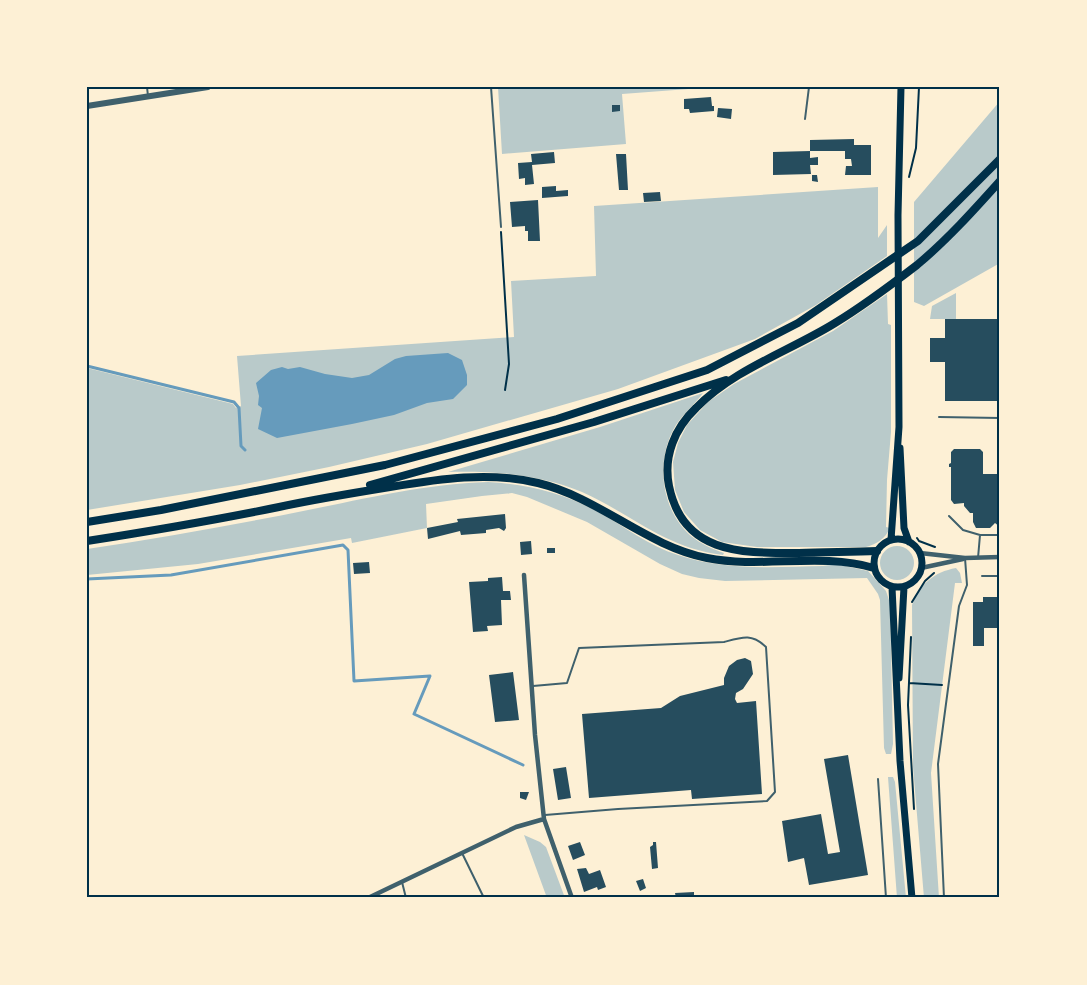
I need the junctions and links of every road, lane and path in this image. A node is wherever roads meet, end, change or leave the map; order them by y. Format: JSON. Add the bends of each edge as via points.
{"nodes":[{"id":1,"x":147,"y":87,"type":"edge"},
{"id":2,"x":208,"y":87,"type":"edge"},
{"id":3,"x":491,"y":87,"type":"edge"},
{"id":4,"x":809,"y":87,"type":"edge"},
{"id":5,"x":901,"y":87,"type":"edge"},
{"id":6,"x":919,"y":87,"type":"edge"},
{"id":7,"x":148,"y":97,"type":"junction"},
{"id":8,"x":87,"y":106,"type":"edge"},
{"id":9,"x":805,"y":119,"type":"dead end"},
{"id":10,"x":1000,"y":157,"type":"edge"},
{"id":11,"x":908,"y":181,"type":"dead end"},
{"id":12,"x":1000,"y":181,"type":"edge"},
{"id":13,"x":501,"y":226,"type":"joint"},
{"id":14,"x":735,"y":377,"type":"junction"},
{"id":15,"x":505,"y":390,"type":"dead end"},
{"id":16,"x":939,"y":417,"type":"dead end"},
{"id":17,"x":1000,"y":418,"type":"edge"},
{"id":18,"x":899,"y":427,"type":"junction"},
{"id":19,"x":333,"y":496,"type":"junction"},
{"id":20,"x":949,"y":516,"type":"dead end"},
{"id":21,"x":87,"y":522,"type":"edge"},
{"id":22,"x":914,"y":535,"type":"dead end"},
{"id":23,"x":980,"y":535,"type":"junction"},
{"id":24,"x":1000,"y":535,"type":"edge"},
{"id":25,"x":891,"y":540,"type":"junction"},
{"id":26,"x":87,"y":541,"type":"edge"},
{"id":27,"x":909,"y":542,"type":"junction"},
{"id":28,"x":877,"y":551,"type":"junction"},
{"id":29,"x":920,"y":553,"type":"junction"},
{"id":30,"x":936,"y":554,"type":"junction"},
{"id":31,"x":1000,"y":557,"type":"edge"},
{"id":32,"x":966,"y":558,"type":"junction"},
{"id":33,"x":978,"y":558,"type":"junction"},
{"id":34,"x":936,"y":565,"type":"junction"},
{"id":35,"x":874,"y":568,"type":"junction"},
{"id":36,"x":921,"y":568,"type":"junction"},
{"id":37,"x":524,"y":575,"type":"dead end"},
{"id":38,"x":982,"y":576,"type":"dead end"},
{"id":39,"x":1000,"y":576,"type":"edge"},
{"id":40,"x":892,"y":587,"type":"junction"},
{"id":41,"x":904,"y":587,"type":"junction"},
{"id":42,"x":911,"y":605,"type":"dead end"},
{"id":43,"x":911,"y":636,"type":"dead end"},
{"id":44,"x":909,"y":683,"type":"junction"},
{"id":45,"x":532,"y":686,"type":"junction"},
{"id":46,"x":949,"y":686,"type":"junction"},
{"id":47,"x":897,"y":702,"type":"junction"},
{"id":48,"x":878,"y":779,"type":"dead end"},
{"id":49,"x":914,"y":813,"type":"dead end"},
{"id":50,"x":544,"y":817,"type":"junction"},
{"id":51,"x":462,"y":853,"type":"junction"},
{"id":52,"x":402,"y":882,"type":"junction"},
{"id":53,"x":368,"y":898,"type":"edge"},
{"id":54,"x":406,"y":898,"type":"edge"},
{"id":55,"x":484,"y":898,"type":"edge"},
{"id":56,"x":573,"y":898,"type":"edge"},
{"id":57,"x":886,"y":898,"type":"edge"},
{"id":58,"x":912,"y":898,"type":"edge"},
{"id":59,"x":944,"y":898,"type":"edge"}],
"edges":[{"from":1,"to":7,"type":"lane"},
{"from":2,"to":7,"type":"street"},
{"from":3,"to":13,"type":"lane"},
{"from":4,"to":9,"type":"lane"},
{"from":5,"to":18,"type":"main road"},
{"from":6,"to":11,"type":"path","via":[[918,138]]},
{"from":7,"to":8,"type":"street"},
{"from":10,"to":21,"type":"highway","via":[[918,241],[798,323],[707,370],[557,419],[385,465]]},
{"from":12,"to":14,"type":"highway","via":[[917,265],[835,323]]},
{"from":13,"to":15,"type":"path","via":[[509,364]]},
{"from":14,"to":19,"type":"highway","via":[[594,422]]},
{"from":14,"to":28,"type":"highway","via":[[695,409],[676,433],[667,464],[671,496],[679,515],[700,536],[724,549],[755,553]]},
{"from":16,"to":17,"type":"lane"},
{"from":18,"to":25,"type":"main road"},
{"from":18,"to":27,"type":"main road","via":[[904,528]]},
{"from":19,"to":26,"type":"highway"},
{"from":19,"to":35,"type":"highway","via":[[448,478],[515,479],[580,497],[660,543],[708,558],[836,561]]},
{"from":20,"to":23,"type":"lane","via":[[963,531]]},
{"from":22,"to":30,"type":"path","via":[[935,547]]},
{"from":23,"to":24,"type":"lane"},
{"from":23,"to":33,"type":"lane"},
{"from":25,"to":27,"type":"main road"},
{"from":25,"to":28,"type":"main road"},
{"from":27,"to":29,"type":"main road"},
{"from":28,"to":35,"type":"main road"},
{"from":29,"to":30,"type":"street"},
{"from":29,"to":36,"type":"main road"},
{"from":30,"to":32,"type":"street"},
{"from":31,"to":33,"type":"street"},
{"from":32,"to":33,"type":"street"},
{"from":32,"to":34,"type":"street"},
{"from":32,"to":46,"type":"lane","via":[[967,585],[959,606]]},
{"from":34,"to":36,"type":"street"},
{"from":34,"to":42,"type":"path"},
{"from":35,"to":40,"type":"main road","via":[[880,580]]},
{"from":36,"to":41,"type":"main road","via":[[915,580]]},
{"from":37,"to":45,"type":"street"},
{"from":38,"to":39,"type":"lane"},
{"from":40,"to":41,"type":"main road"},
{"from":40,"to":47,"type":"main road"},
{"from":41,"to":47,"type":"main road"},
{"from":43,"to":44,"type":"path"},
{"from":44,"to":46,"type":"path"},
{"from":44,"to":49,"type":"path"},
{"from":45,"to":50,"type":"street"},
{"from":45,"to":50,"type":"lane","via":[[567,683],[579,648],[724,642],[743,637],[758,639],[766,647],[775,792],[767,801]]},
{"from":46,"to":59,"type":"lane","via":[[938,764]]},
{"from":47,"to":58,"type":"main road"},
{"from":48,"to":57,"type":"lane"},
{"from":50,"to":51,"type":"street"},
{"from":50,"to":56,"type":"street"},
{"from":51,"to":52,"type":"street"},
{"from":51,"to":55,"type":"lane"},
{"from":52,"to":53,"type":"street"},
{"from":52,"to":54,"type":"lane"}]}
